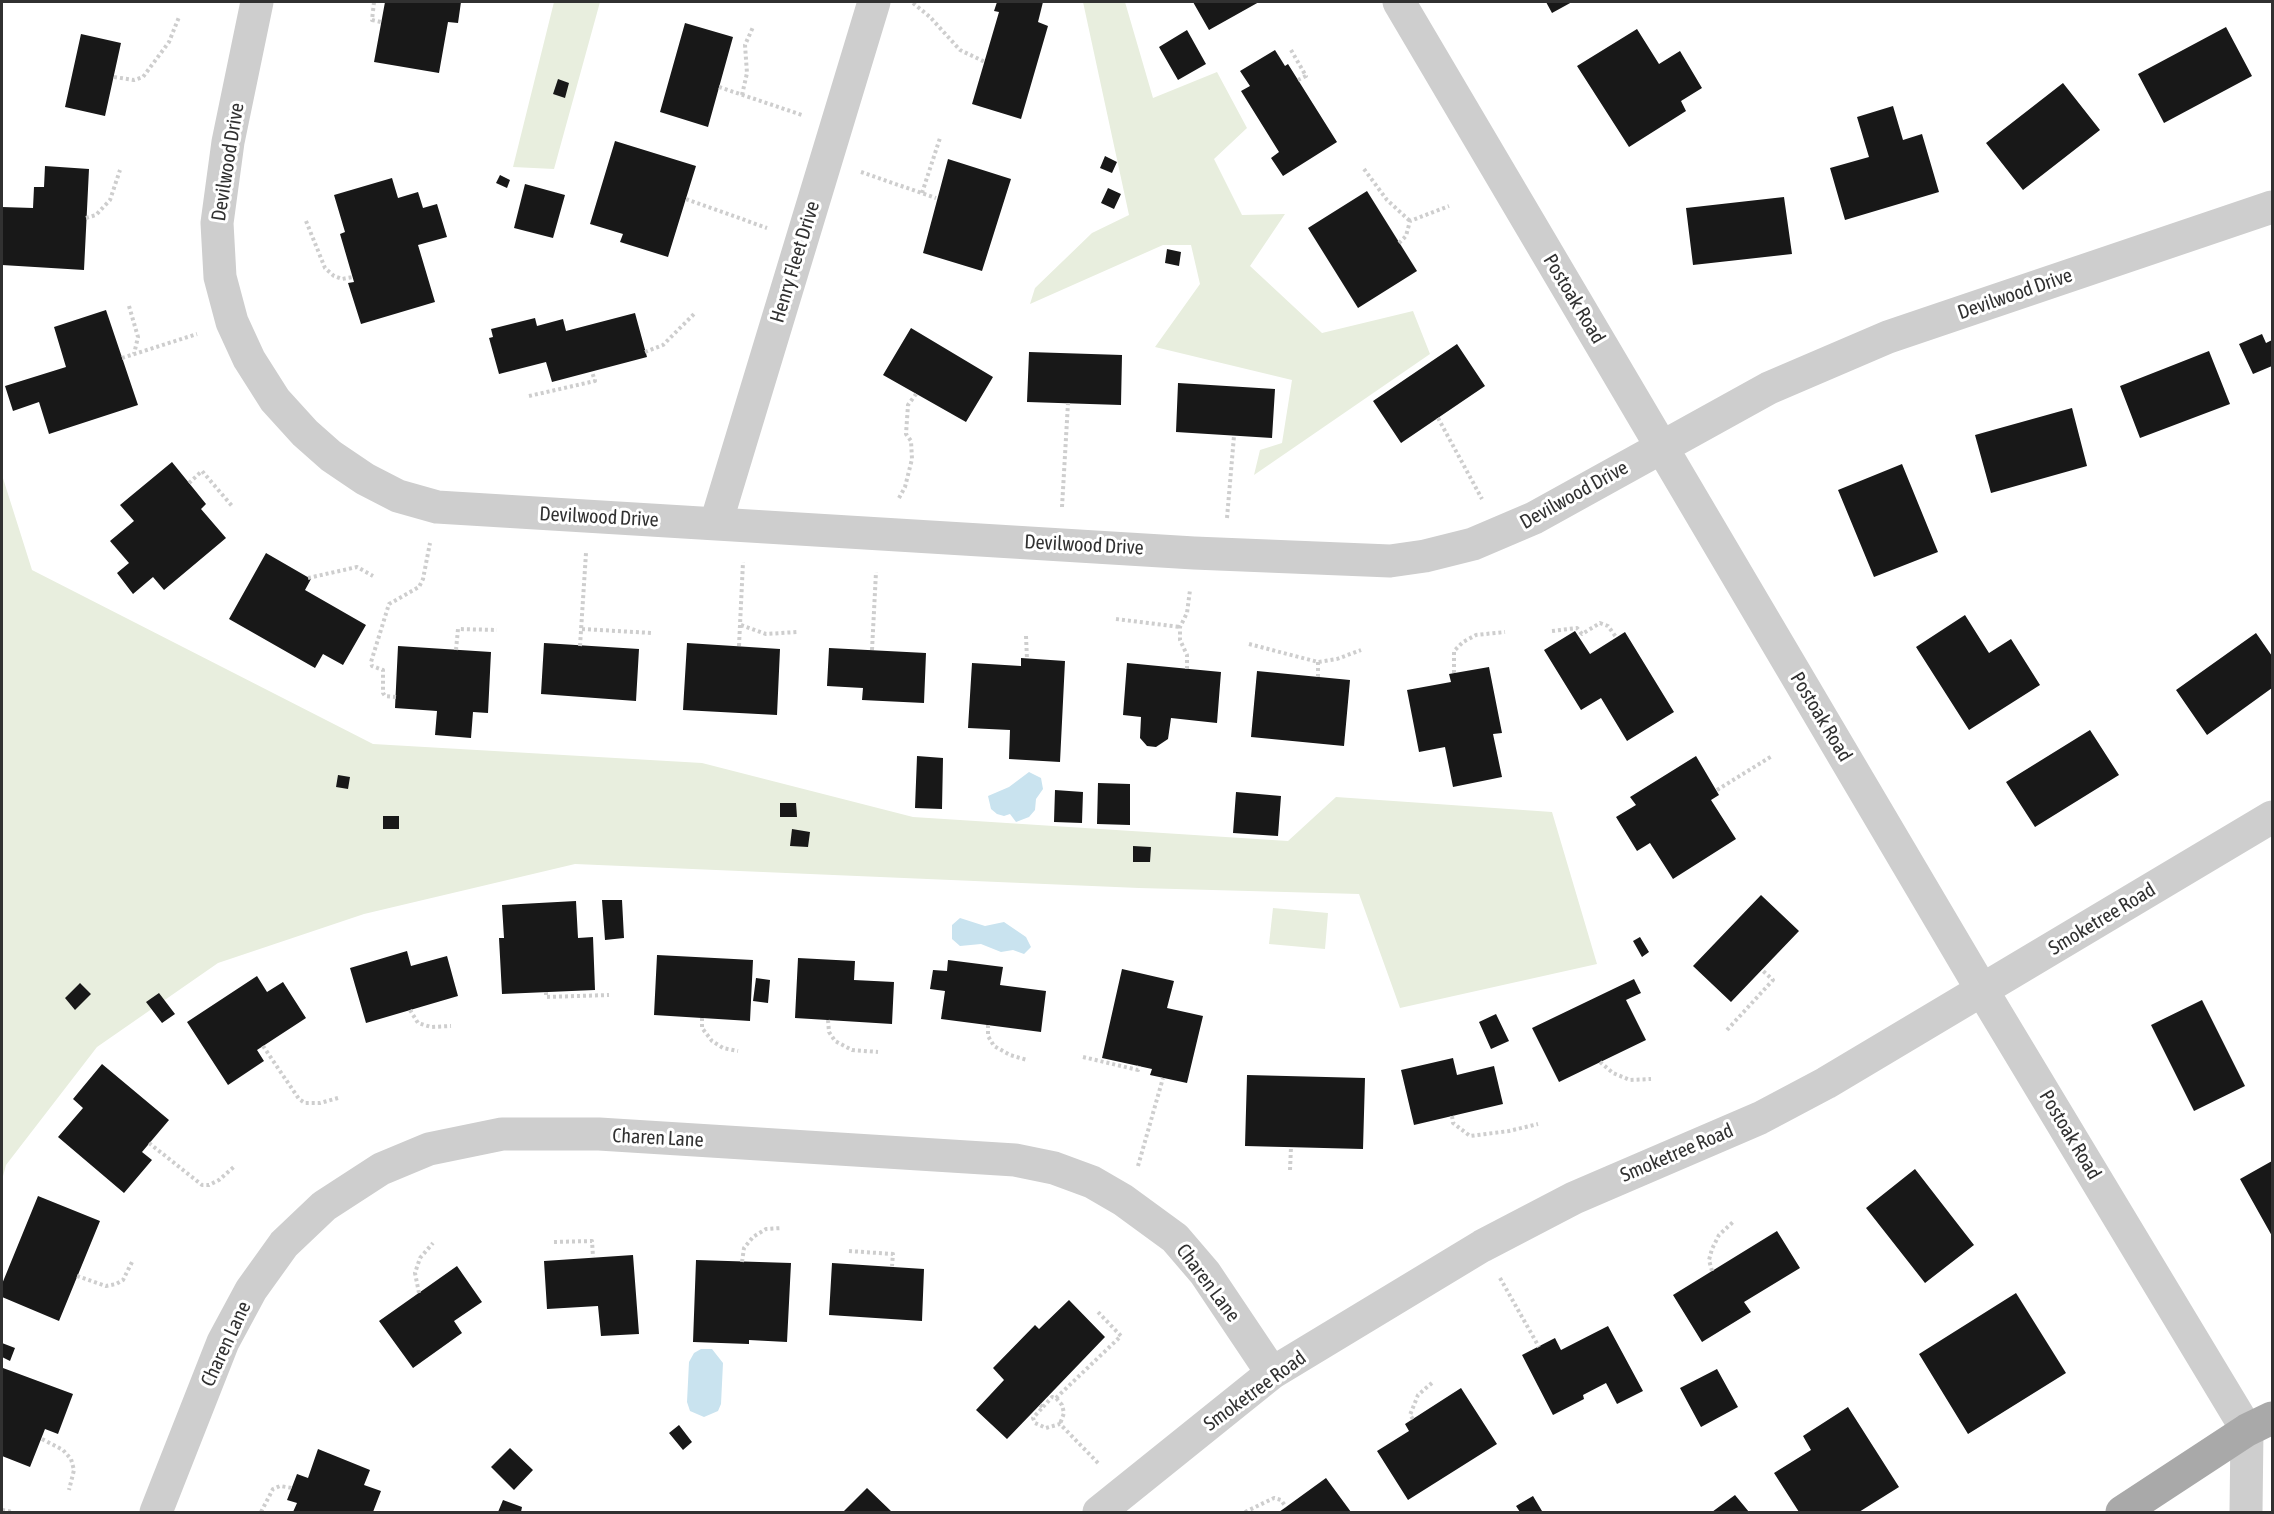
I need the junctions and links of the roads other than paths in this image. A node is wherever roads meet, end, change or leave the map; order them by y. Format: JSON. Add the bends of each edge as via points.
{"nodes":[{"id":1,"x":257,"y":2,"type":"edge"},
{"id":2,"x":874,"y":2,"type":"edge"},
{"id":3,"x":1400,"y":2,"type":"edge"},
{"id":4,"x":2272,"y":207,"type":"edge"},
{"id":5,"x":1661,"y":447,"type":"junction"},
{"id":6,"x":730,"y":525,"type":"junction"},
{"id":7,"x":2272,"y":817,"type":"edge"},
{"id":8,"x":1982,"y":990,"type":"junction"},
{"id":9,"x":1272,"y":1373,"type":"junction"},
{"id":10,"x":2260,"y":1424,"type":"edge"},
{"id":11,"x":156,"y":1512,"type":"edge"},
{"id":12,"x":1099,"y":1512,"type":"edge"},
{"id":13,"x":2122,"y":1512,"type":"edge"},
{"id":14,"x":2246,"y":1512,"type":"edge"}],
"edges":[{"from":1,"to":6,"type":"street","name":"Devilwood Drive","via":[[228,142],[217,223],[220,277],[232,322],[275,400],[331,456],[398,496],[437,507]]},
{"from":2,"to":6,"type":"street","name":"Henry Fleet Drive","via":[[801,241]]},
{"from":3,"to":5,"type":"street","name":"Postoak Road"},
{"from":4,"to":5,"type":"street","name":"Devilwood Drive","via":[[1888,337],[1769,388]]},
{"from":5,"to":6,"type":"street","name":"Devilwood Drive","via":[[1501,534],[1453,550],[1390,561]]},
{"from":5,"to":8,"type":"street","name":"Postoak Road"},
{"from":7,"to":8,"type":"street","name":"Smoketree Road"},
{"from":8,"to":9,"type":"street","name":"Smoketree Road","via":[[1760,1118],[1574,1198],[1482,1246]]},
{"from":8,"to":10,"type":"street","name":"Postoak Road"},
{"from":9,"to":11,"type":"street","name":"Charen Lane","via":[[1183,1247],[1124,1200],[1092,1182],[1054,1168],[1015,1160],[533,1132],[502,1134],[429,1149],[378,1170],[324,1206],[284,1244],[251,1290],[223,1342]]},
{"from":9,"to":12,"type":"street","name":"Smoketree Road"},
{"from":10,"to":13,"type":"main road"},
{"from":10,"to":14,"type":"street"}]}
